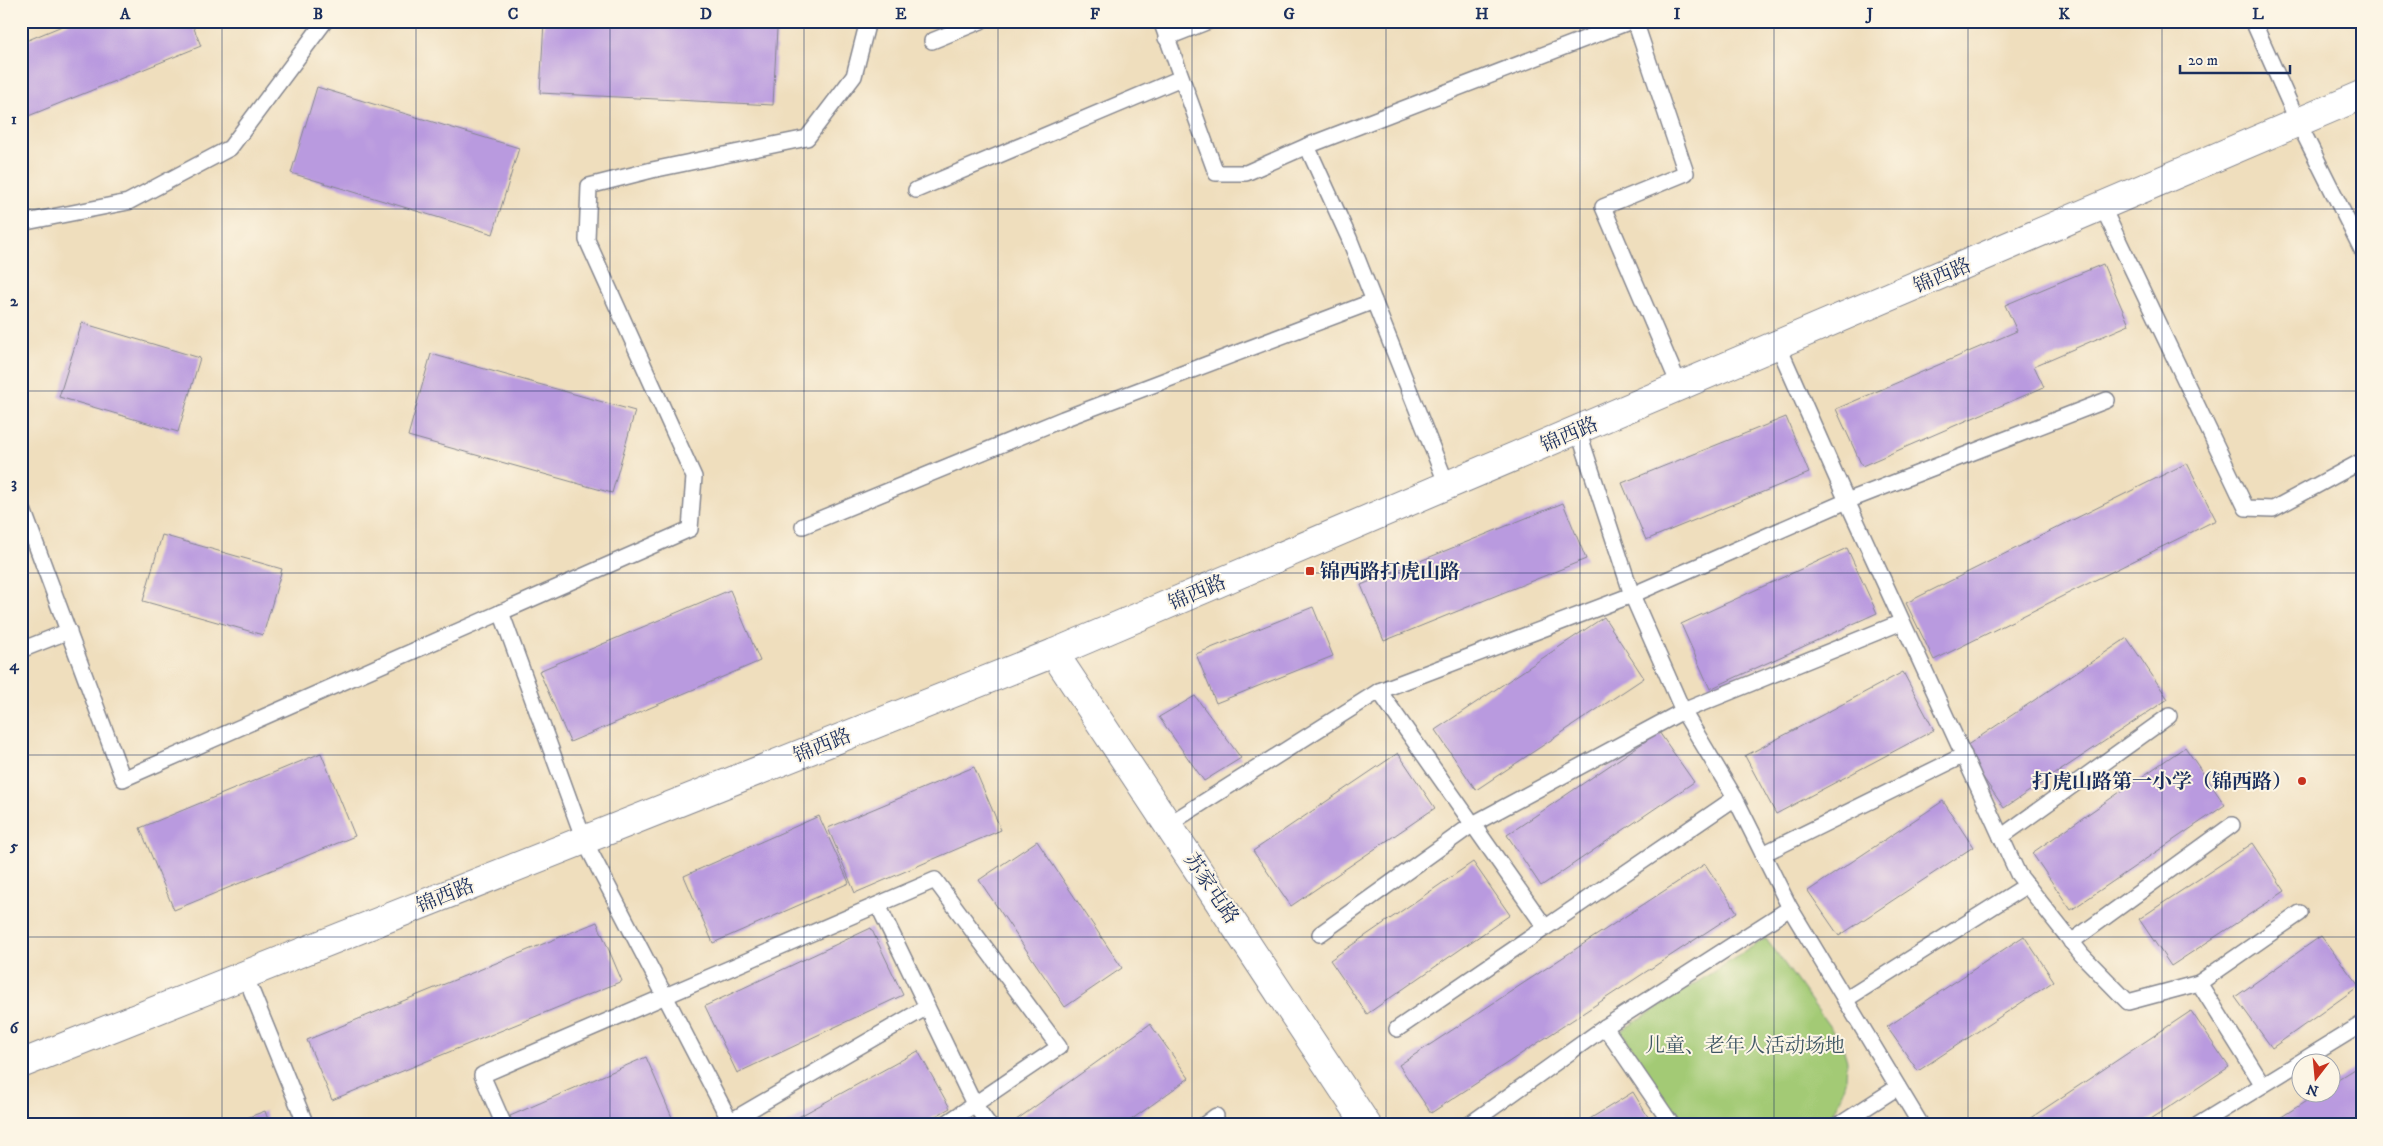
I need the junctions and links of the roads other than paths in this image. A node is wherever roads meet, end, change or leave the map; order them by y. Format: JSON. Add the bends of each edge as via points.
{"nodes":[{"id":1,"x":325,"y":21,"type":"edge"},
{"id":2,"x":868,"y":21,"type":"edge"},
{"id":3,"x":981,"y":21,"type":"edge"},
{"id":4,"x":1161,"y":21,"type":"edge"},
{"id":5,"x":1209,"y":21,"type":"edge"},
{"id":6,"x":1633,"y":21,"type":"edge"},
{"id":7,"x":2253,"y":21,"type":"edge"},
{"id":8,"x":1166,"y":38,"type":"junction"},
{"id":9,"x":932,"y":41,"type":"dead end"},
{"id":10,"x":1181,"y":78,"type":"junction"},
{"id":11,"x":2362,"y":95,"type":"edge"},
{"id":12,"x":2298,"y":122,"type":"junction"},
{"id":13,"x":1307,"y":146,"type":"junction"},
{"id":14,"x":916,"y":190,"type":"dead end"},
{"id":15,"x":2102,"y":206,"type":"junction"},
{"id":16,"x":21,"y":223,"type":"edge"},
{"id":17,"x":2362,"y":250,"type":"edge"},
{"id":18,"x":1374,"y":301,"type":"junction"},
{"id":19,"x":1778,"y":345,"type":"junction"},
{"id":20,"x":1680,"y":386,"type":"junction"},
{"id":21,"x":2107,"y":400,"type":"dead end"},
{"id":22,"x":1578,"y":430,"type":"junction"},
{"id":23,"x":2362,"y":461,"type":"edge"},
{"id":24,"x":1447,"y":485,"type":"junction"},
{"id":25,"x":1847,"y":501,"type":"junction"},
{"id":26,"x":21,"y":504,"type":"edge"},
{"id":27,"x":803,"y":526,"type":"dead end"},
{"id":28,"x":1632,"y":595,"type":"junction"},
{"id":29,"x":501,"y":612,"type":"junction"},
{"id":30,"x":1902,"y":622,"type":"junction"},
{"id":31,"x":68,"y":632,"type":"junction"},
{"id":32,"x":21,"y":650,"type":"edge"},
{"id":33,"x":1054,"y":653,"type":"junction"},
{"id":34,"x":1379,"y":691,"type":"junction"},
{"id":35,"x":1683,"y":712,"type":"junction"},
{"id":36,"x":2170,"y":716,"type":"dead end"},
{"id":37,"x":1964,"y":755,"type":"junction"},
{"id":38,"x":1735,"y":798,"type":"junction"},
{"id":39,"x":1169,"y":824,"type":"junction"},
{"id":40,"x":1473,"y":824,"type":"junction"},
{"id":41,"x":2232,"y":825,"type":"dead end"},
{"id":42,"x":2001,"y":837,"type":"junction"},
{"id":43,"x":584,"y":840,"type":"junction"},
{"id":44,"x":1763,"y":854,"type":"junction"},
{"id":45,"x":2027,"y":885,"type":"junction"},
{"id":46,"x":878,"y":904,"type":"junction"},
{"id":47,"x":1790,"y":908,"type":"junction"},
{"id":48,"x":2300,"y":913,"type":"dead end"},
{"id":49,"x":1545,"y":926,"type":"junction"},
{"id":50,"x":1320,"y":934,"type":"dead end"},
{"id":51,"x":2071,"y":942,"type":"junction"},
{"id":52,"x":245,"y":975,"type":"junction"},
{"id":53,"x":2199,"y":983,"type":"junction"},
{"id":54,"x":666,"y":996,"type":"junction"},
{"id":55,"x":1845,"y":1000,"type":"junction"},
{"id":56,"x":927,"y":1007,"type":"junction"},
{"id":57,"x":2362,"y":1024,"type":"edge"},
{"id":58,"x":1605,"y":1027,"type":"junction"},
{"id":59,"x":1397,"y":1029,"type":"dead end"},
{"id":60,"x":21,"y":1064,"type":"edge"},
{"id":61,"x":2263,"y":1085,"type":"junction"},
{"id":62,"x":1898,"y":1087,"type":"junction"},
{"id":63,"x":974,"y":1104,"type":"junction"},
{"id":64,"x":2205,"y":1123,"type":"edge"},
{"id":65,"x":729,"y":1124,"type":"edge"},
{"id":66,"x":1470,"y":1124,"type":"edge"},
{"id":67,"x":306,"y":1125,"type":"edge"},
{"id":68,"x":504,"y":1125,"type":"edge"},
{"id":69,"x":944,"y":1125,"type":"edge"},
{"id":70,"x":989,"y":1125,"type":"edge"},
{"id":71,"x":1367,"y":1125,"type":"edge"},
{"id":72,"x":1672,"y":1125,"type":"edge"},
{"id":73,"x":1839,"y":1125,"type":"edge"},
{"id":74,"x":1921,"y":1125,"type":"edge"}],
"edges":[{"from":1,"to":16,"type":"lane","via":[[230,148],[128,202]]},
{"from":2,"to":29,"type":"lane","via":[[854,76],[808,138],[589,186],[587,240],[694,477],[690,528]]},
{"from":3,"to":9,"type":"lane"},
{"from":4,"to":8,"type":"lane"},
{"from":5,"to":8,"type":"lane"},
{"from":6,"to":13,"type":"lane"},
{"from":6,"to":20,"type":"lane","via":[[1686,173],[1603,207]]},
{"from":7,"to":12,"type":"lane"},
{"from":8,"to":10,"type":"lane"},
{"from":10,"to":13,"type":"lane","via":[[1216,173],[1246,173]]},
{"from":10,"to":14,"type":"lane"},
{"from":11,"to":12,"type":"street","name":"锦西路"},
{"from":12,"to":15,"type":"street","name":"锦西路"},
{"from":12,"to":17,"type":"lane"},
{"from":13,"to":18,"type":"lane"},
{"from":15,"to":19,"type":"street","name":"锦西路"},
{"from":15,"to":23,"type":"lane","via":[[2246,508],[2273,509]]},
{"from":18,"to":24,"type":"lane"},
{"from":18,"to":27,"type":"lane","via":[[1063,419]]},
{"from":19,"to":20,"type":"street","name":"锦西路"},
{"from":19,"to":25,"type":"lane"},
{"from":20,"to":22,"type":"street","name":"锦西路"},
{"from":21,"to":25,"type":"lane"},
{"from":22,"to":24,"type":"street","name":"锦西路"},
{"from":22,"to":28,"type":"lane"},
{"from":24,"to":33,"type":"street","name":"锦西路"},
{"from":25,"to":28,"type":"lane"},
{"from":25,"to":30,"type":"lane"},
{"from":26,"to":31,"type":"lane"},
{"from":28,"to":34,"type":"lane"},
{"from":28,"to":35,"type":"lane"},
{"from":29,"to":31,"type":"lane","via":[[123,779]]},
{"from":29,"to":43,"type":"lane"},
{"from":30,"to":35,"type":"lane"},
{"from":30,"to":37,"type":"lane"},
{"from":31,"to":32,"type":"lane"},
{"from":33,"to":39,"type":"street","name":"苏家屯路"},
{"from":33,"to":43,"type":"street","name":"锦西路"},
{"from":34,"to":39,"type":"lane"},
{"from":34,"to":40,"type":"lane"},
{"from":35,"to":38,"type":"lane"},
{"from":35,"to":40,"type":"lane"},
{"from":36,"to":42,"type":"lane"},
{"from":37,"to":42,"type":"lane"},
{"from":37,"to":44,"type":"lane"},
{"from":38,"to":44,"type":"lane"},
{"from":38,"to":49,"type":"lane"},
{"from":39,"to":71,"type":"street","name":"苏家屯路"},
{"from":40,"to":49,"type":"lane"},
{"from":40,"to":50,"type":"lane"},
{"from":41,"to":51,"type":"lane"},
{"from":42,"to":45,"type":"lane","via":[[2018,874]]},
{"from":43,"to":52,"type":"street","name":"锦西路"},
{"from":43,"to":54,"type":"lane"},
{"from":44,"to":47,"type":"lane"},
{"from":45,"to":51,"type":"lane"},
{"from":45,"to":55,"type":"lane"},
{"from":46,"to":54,"type":"lane"},
{"from":46,"to":56,"type":"lane"},
{"from":46,"to":63,"type":"lane","via":[[935,880],[1059,1047]]},
{"from":47,"to":55,"type":"lane"},
{"from":47,"to":58,"type":"lane"},
{"from":48,"to":53,"type":"lane"},
{"from":49,"to":59,"type":"lane"},
{"from":51,"to":53,"type":"lane","via":[[2128,1002]]},
{"from":52,"to":60,"type":"street","name":"锦西路"},
{"from":52,"to":67,"type":"lane"},
{"from":53,"to":61,"type":"lane"},
{"from":54,"to":65,"type":"lane"},
{"from":54,"to":68,"type":"lane","via":[[482,1075]]},
{"from":55,"to":62,"type":"lane"},
{"from":56,"to":63,"type":"lane"},
{"from":56,"to":65,"type":"lane"},
{"from":57,"to":61,"type":"lane"},
{"from":58,"to":66,"type":"lane"},
{"from":58,"to":72,"type":"lane"},
{"from":61,"to":64,"type":"lane"},
{"from":62,"to":73,"type":"lane"},
{"from":62,"to":74,"type":"lane"},
{"from":63,"to":69,"type":"lane"},
{"from":63,"to":70,"type":"lane"}]}
